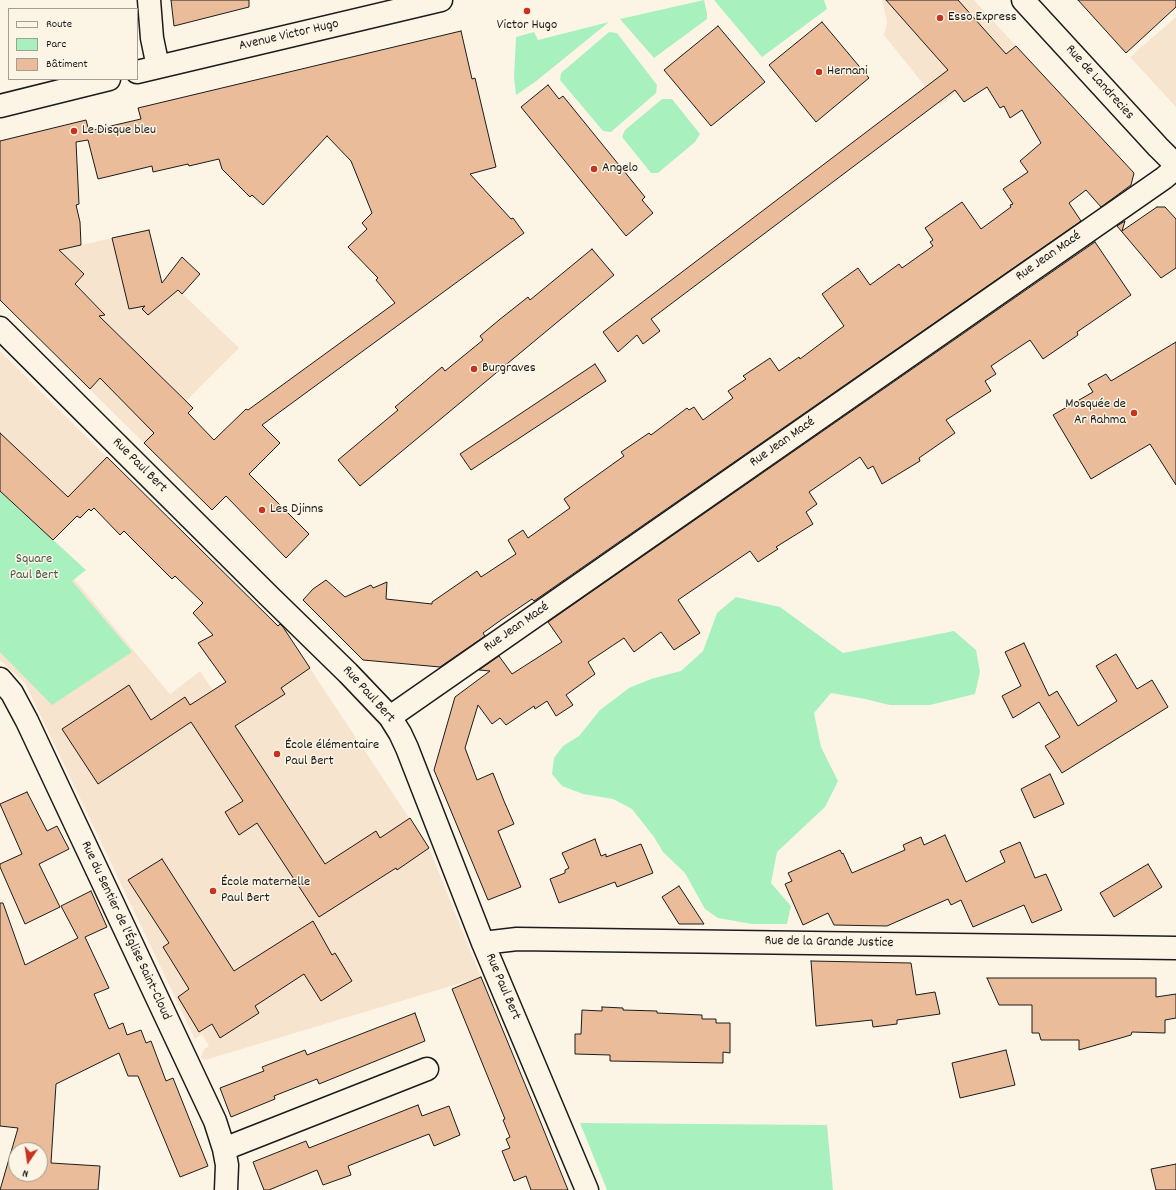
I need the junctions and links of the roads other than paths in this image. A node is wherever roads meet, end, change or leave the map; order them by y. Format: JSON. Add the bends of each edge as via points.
{"nodes":[{"id":1,"x":149,"y":0,"type":"edge"},
{"id":2,"x":442,"y":0,"type":"edge"},
{"id":3,"x":1023,"y":0,"type":"edge"},
{"id":4,"x":158,"y":67,"type":"junction"},
{"id":5,"x":138,"y":72,"type":"edge"},
{"id":6,"x":105,"y":80,"type":"edge"},
{"id":7,"x":0,"y":106,"type":"edge"},
{"id":8,"x":1176,"y":166,"type":"edge"},
{"id":9,"x":0,"y":328,"type":"edge"},
{"id":10,"x":0,"y":679,"type":"edge"},
{"id":11,"x":390,"y":717,"type":"junction"},
{"id":12,"x":483,"y":943,"type":"junction"},
{"id":13,"x":1176,"y":948,"type":"edge"},
{"id":14,"x":427,"y":1069,"type":"dead end"},
{"id":15,"x":224,"y":1149,"type":"junction"},
{"id":16,"x":226,"y":1190,"type":"edge"},
{"id":17,"x":587,"y":1190,"type":"edge"}],
"edges":[{"from":1,"to":4,"type":"street","via":[[152,38]]},
{"from":2,"to":4,"type":"street","name":"Avenue Victor Hugo"},
{"from":3,"to":8,"type":"street","name":"Rue de Landrecies"},
{"from":4,"to":5,"type":"street","name":"Avenue Victor Hugo"},
{"from":6,"to":7,"type":"street"},
{"from":8,"to":11,"type":"street","name":"Rue Jean Macé","via":[[1164,178]]},
{"from":9,"to":11,"type":"street","name":"Rue Paul Bert"},
{"from":10,"to":15,"type":"street","name":"Rue du Sentier de l'Église Saint-Cloud","via":[[12,693],[27,721],[215,1121]]},
{"from":11,"to":12,"type":"street","name":"Rue Paul Bert","via":[[408,748]]},
{"from":12,"to":13,"type":"street","name":"Rue de la Grande Justice","via":[[517,939]]},
{"from":12,"to":17,"type":"street","name":"Rue Paul Bert"},
{"from":14,"to":15,"type":"street"},
{"from":15,"to":16,"type":"street","name":"Rue du Sentier de l'Église Saint-Cloud","via":[[227,1165]]}]}
